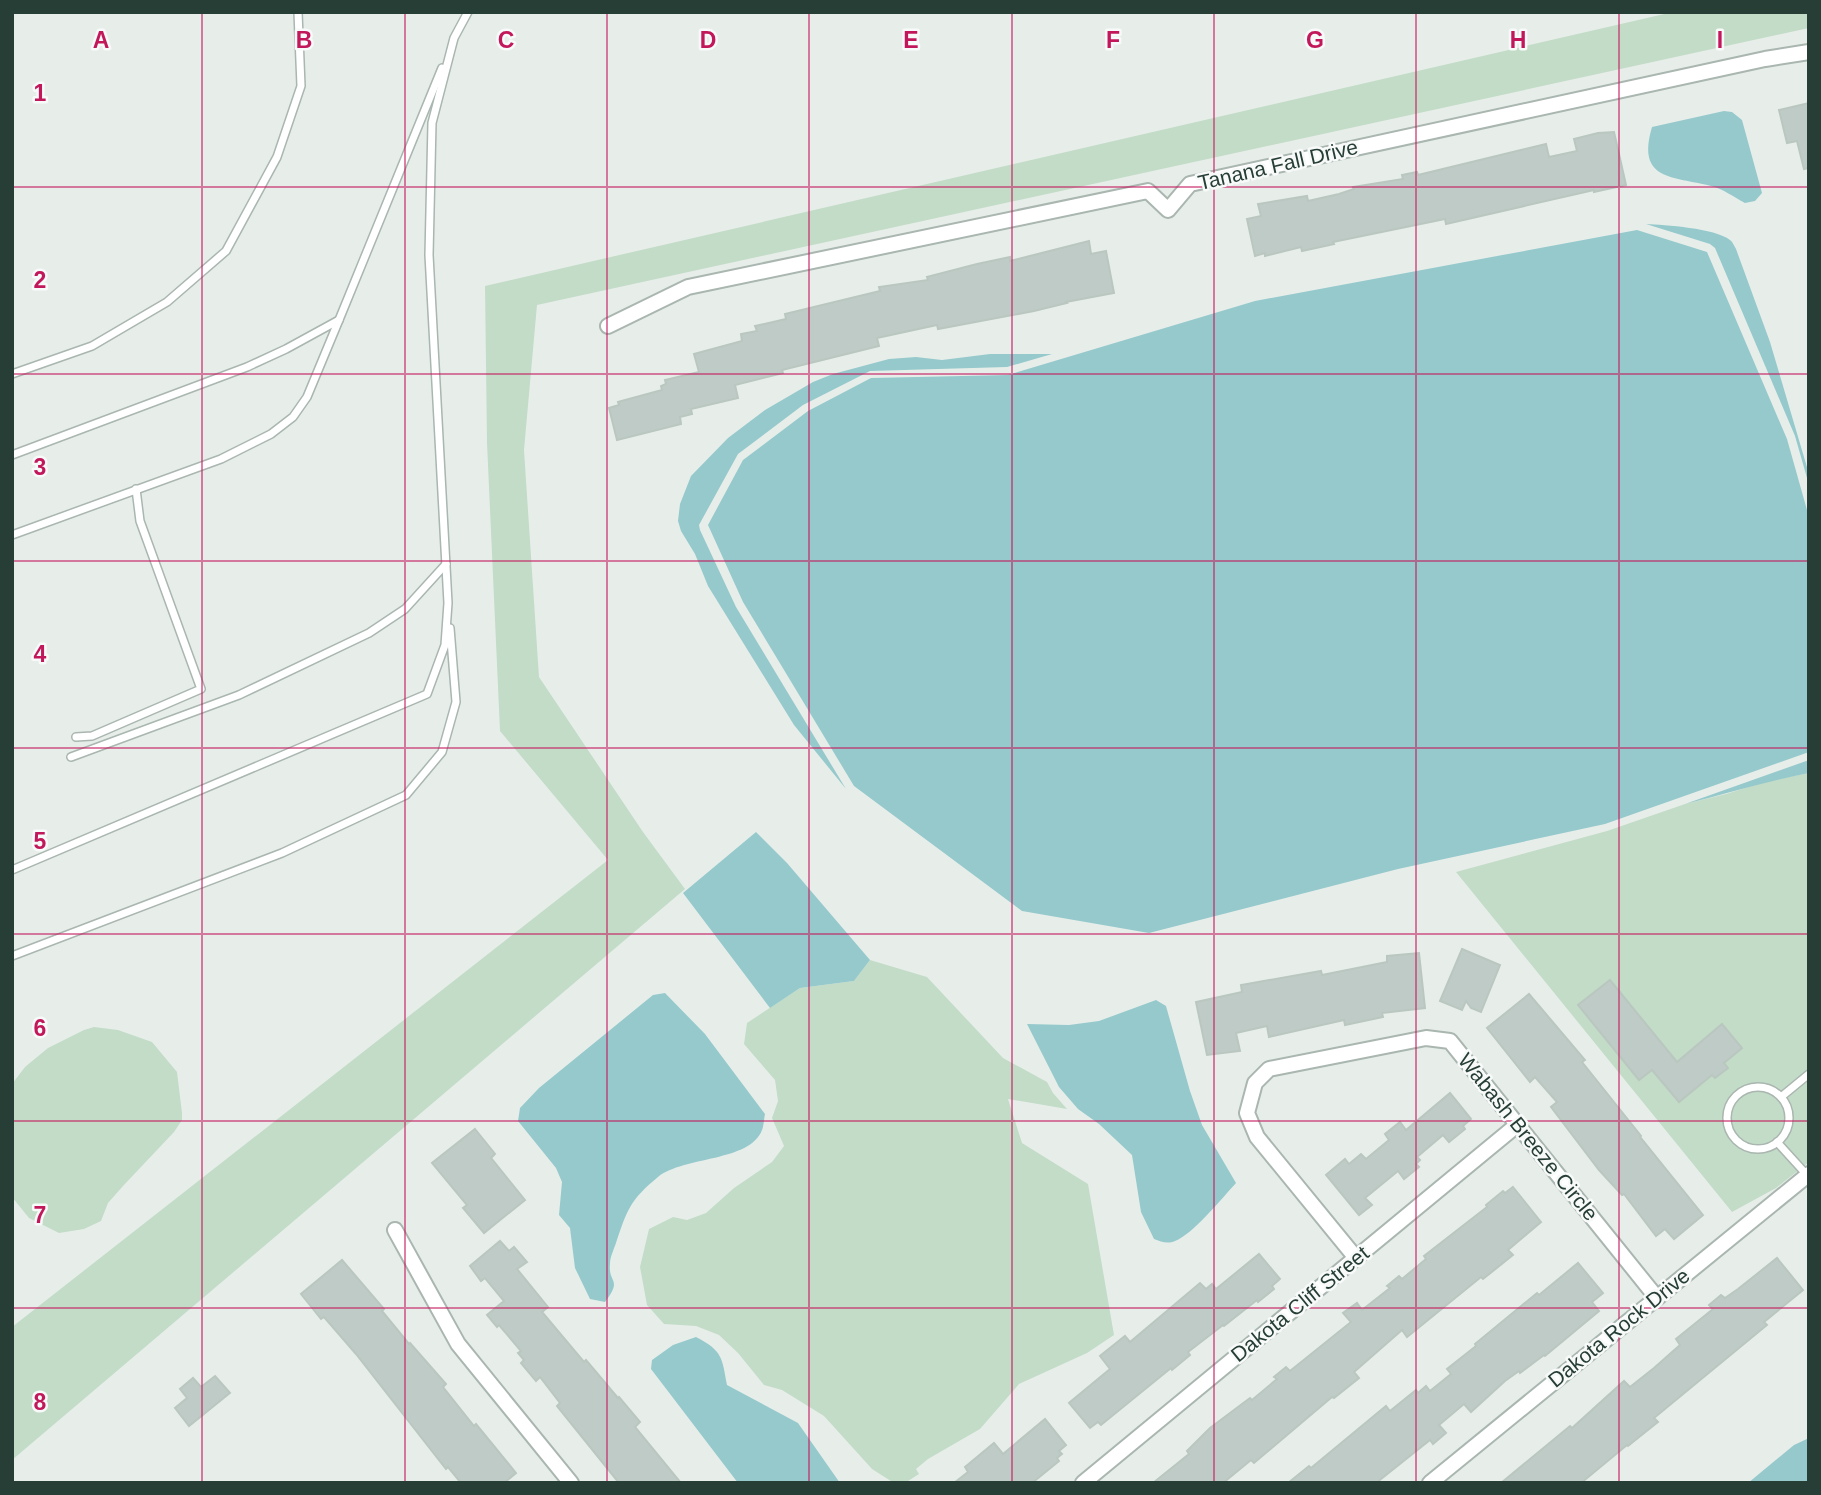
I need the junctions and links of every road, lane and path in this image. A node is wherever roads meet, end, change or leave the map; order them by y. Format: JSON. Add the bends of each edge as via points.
{"nodes":[{"id":1,"x":298,"y":12,"type":"edge"},
{"id":2,"x":468,"y":12,"type":"edge"},
{"id":3,"x":454,"y":38,"type":"junction"},
{"id":4,"x":1809,"y":52,"type":"edge"},
{"id":5,"x":339,"y":320,"type":"junction"},
{"id":6,"x":608,"y":326,"type":"dead end"},
{"id":7,"x":12,"y":374,"type":"edge"},
{"id":8,"x":12,"y":454,"type":"edge"},
{"id":9,"x":136,"y":489,"type":"junction"},
{"id":10,"x":12,"y":535,"type":"edge"},
{"id":11,"x":446,"y":564,"type":"junction"},
{"id":12,"x":448,"y":603,"type":"junction"},
{"id":13,"x":76,"y":737,"type":"dead end"},
{"id":14,"x":71,"y":757,"type":"dead end"},
{"id":15,"x":12,"y":870,"type":"edge"},
{"id":16,"x":12,"y":956,"type":"edge"},
{"id":17,"x":1809,"y":1074,"type":"edge"},
{"id":18,"x":1780,"y":1097,"type":"junction"},
{"id":19,"x":1517,"y":1125,"type":"junction"},
{"id":20,"x":1777,"y":1142,"type":"junction"},
{"id":21,"x":1808,"y":1175,"type":"edge"},
{"id":22,"x":395,"y":1230,"type":"dead end"},
{"id":23,"x":1356,"y":1258,"type":"junction"},
{"id":24,"x":1657,"y":1298,"type":"junction"},
{"id":25,"x":571,"y":1483,"type":"edge"},
{"id":26,"x":1083,"y":1483,"type":"edge"},
{"id":27,"x":1430,"y":1483,"type":"edge"}],
"edges":[{"from":1,"to":7,"type":"lane","via":[[301,86],[277,157],[226,251],[167,302],[92,346]]},
{"from":2,"to":3,"type":"lane"},
{"from":3,"to":5,"type":"lane"},
{"from":3,"to":11,"type":"lane","via":[[432,123],[429,242]]},
{"from":4,"to":6,"type":"street","name":"Tanana Fall Drive","via":[[1190,184],[1168,210],[1148,191],[688,287]]},
{"from":5,"to":8,"type":"lane","via":[[247,367]]},
{"from":5,"to":9,"type":"lane","via":[[307,397],[293,416],[256,444]]},
{"from":9,"to":10,"type":"lane"},
{"from":9,"to":13,"type":"lane","via":[[140,521],[201,689],[92,736]]},
{"from":11,"to":12,"type":"lane"},
{"from":11,"to":14,"type":"lane","via":[[405,609],[369,633],[239,695]]},
{"from":12,"to":15,"type":"lane","via":[[445,645],[427,694]]},
{"from":12,"to":16,"type":"lane","via":[[456,702],[442,752],[406,795],[282,853]]},
{"from":17,"to":18,"type":"lane"},
{"from":18,"to":20,"type":"lane","via":[[1789,1120]]},
{"from":18,"to":20,"type":"lane","via":[[1767,1088],[1746,1088],[1727,1112],[1730,1133],[1745,1146],[1765,1149]]},
{"from":19,"to":23,"type":"street","name":"Dakota Cliff Street"},
{"from":19,"to":23,"type":"street","name":"Wabash Breeze Circle","via":[[1450,1041],[1426,1038],[1269,1069],[1255,1083],[1247,1113],[1257,1137]]},
{"from":19,"to":24,"type":"street","name":"Wabash Breeze Circle"},
{"from":20,"to":21,"type":"lane"},
{"from":21,"to":24,"type":"street","name":"Dakota Rock Drive"},
{"from":22,"to":25,"type":"street","via":[[458,1345]]},
{"from":23,"to":26,"type":"street","name":"Dakota Cliff Street"},
{"from":24,"to":27,"type":"street","name":"Dakota Rock Drive"}]}
